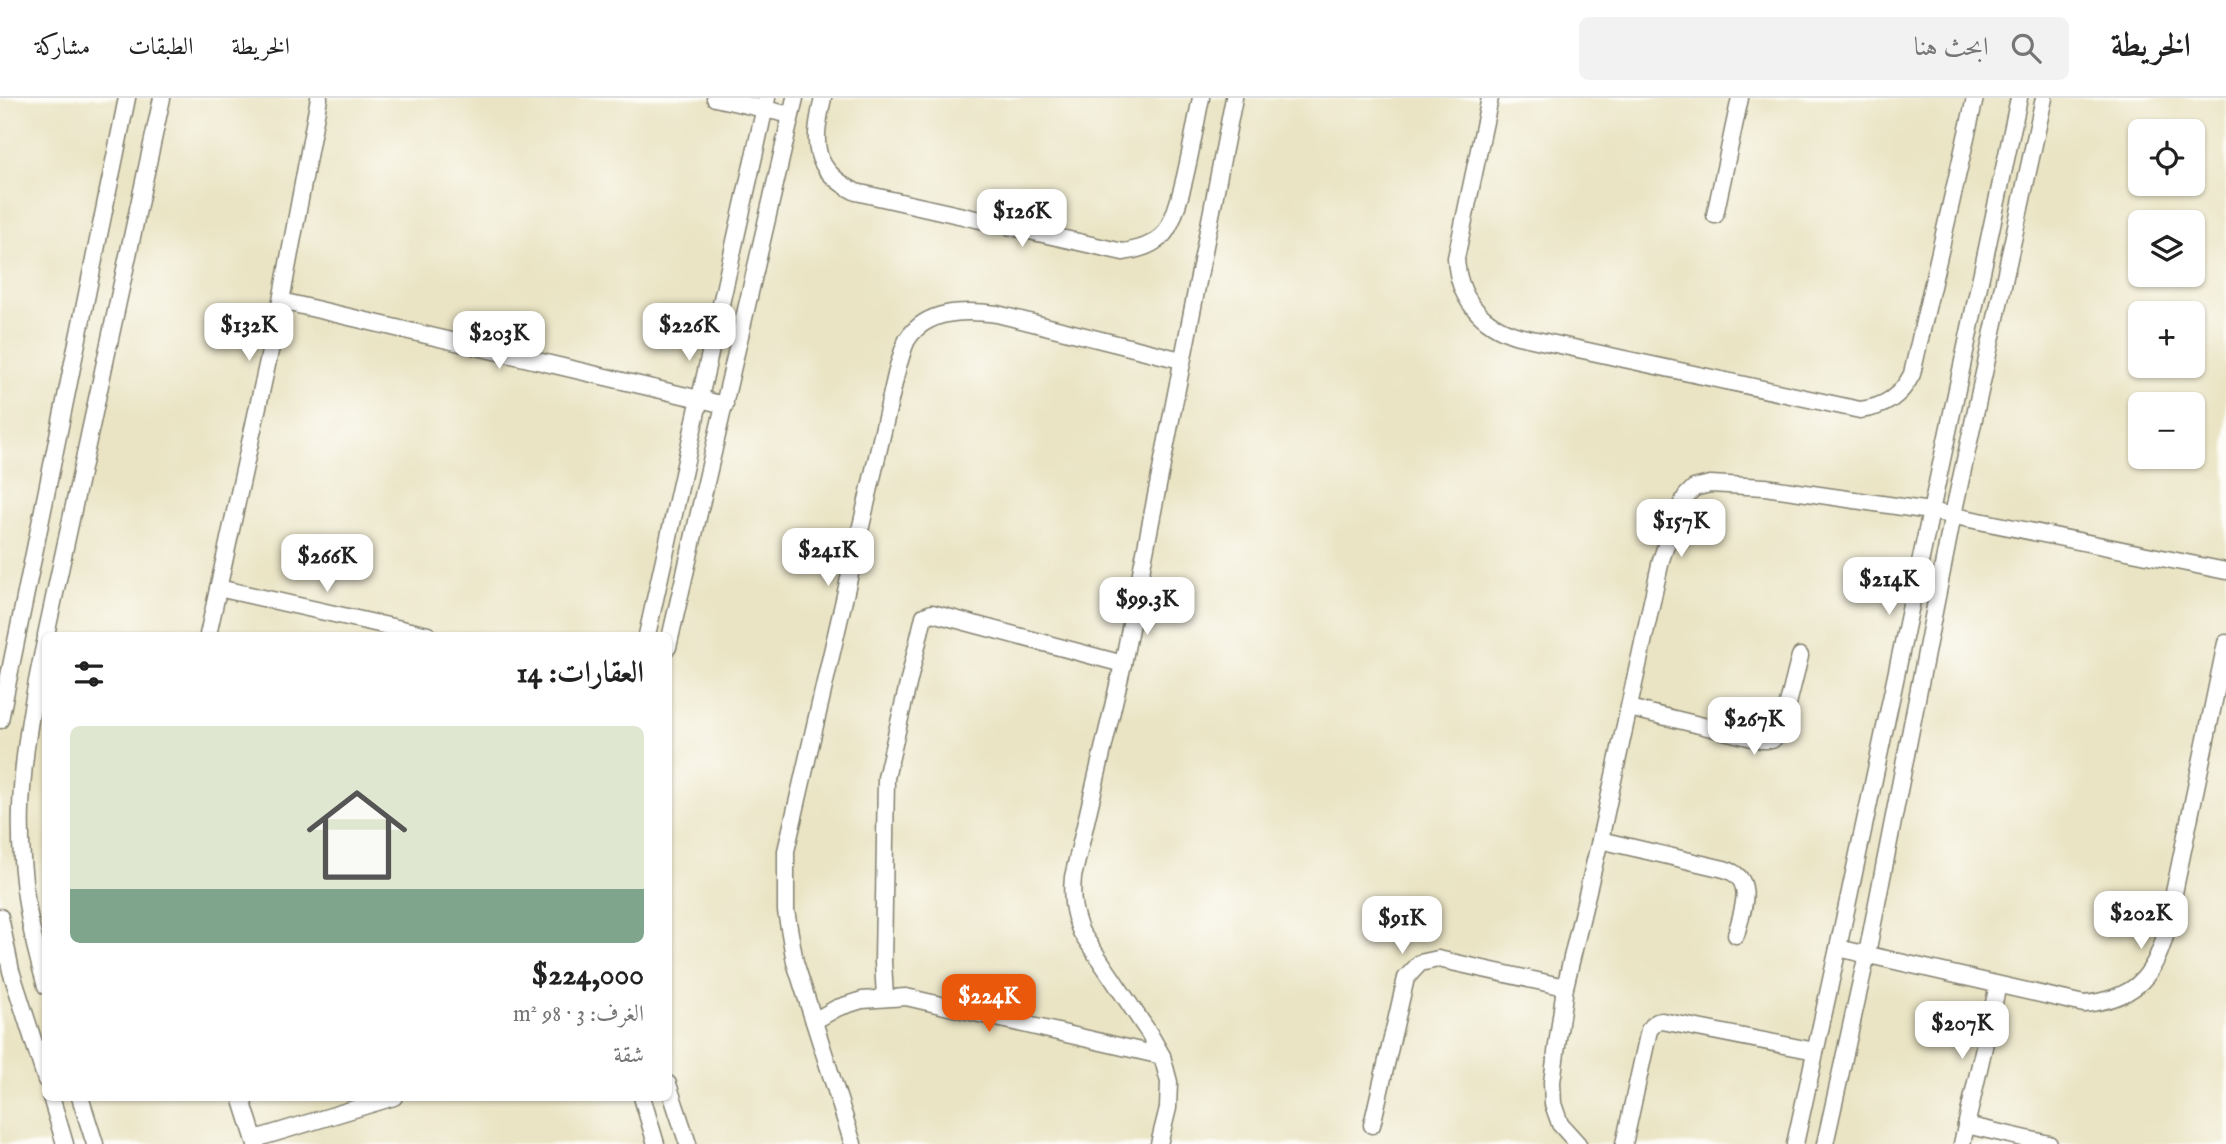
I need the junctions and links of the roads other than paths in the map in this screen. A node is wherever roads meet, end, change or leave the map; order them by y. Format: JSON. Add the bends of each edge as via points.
{"nodes":[{"id":1,"x":127,"y":98,"type":"edge"},
{"id":2,"x":162,"y":98,"type":"edge"},
{"id":3,"x":319,"y":98,"type":"edge"},
{"id":4,"x":715,"y":98,"type":"edge"},
{"id":5,"x":795,"y":98,"type":"edge"},
{"id":6,"x":823,"y":98,"type":"edge"},
{"id":7,"x":1201,"y":98,"type":"edge"},
{"id":8,"x":1234,"y":98,"type":"edge"},
{"id":9,"x":1490,"y":98,"type":"edge"},
{"id":10,"x":1740,"y":98,"type":"edge"},
{"id":11,"x":1975,"y":98,"type":"edge"},
{"id":12,"x":2020,"y":98,"type":"edge"},
{"id":13,"x":2044,"y":98,"type":"edge"},
{"id":14,"x":766,"y":104,"type":"edge"},
{"id":15,"x":791,"y":115,"type":"junction"},
{"id":16,"x":1715,"y":215,"type":"dead end"},
{"id":17,"x":281,"y":301,"type":"junction"},
{"id":18,"x":1181,"y":360,"type":"junction"},
{"id":19,"x":699,"y":400,"type":"junction"},
{"id":20,"x":725,"y":405,"type":"junction"},
{"id":21,"x":1930,"y":511,"type":"junction"},
{"id":22,"x":1954,"y":515,"type":"junction"},
{"id":23,"x":2226,"y":571,"type":"edge"},
{"id":24,"x":218,"y":588,"type":"junction"},
{"id":25,"x":359,"y":628,"type":"edge"},
{"id":26,"x":47,"y":632,"type":"edge"},
{"id":27,"x":209,"y":632,"type":"edge"},
{"id":28,"x":398,"y":632,"type":"edge"},
{"id":29,"x":648,"y":632,"type":"edge"},
{"id":30,"x":672,"y":632,"type":"edge"},
{"id":31,"x":2226,"y":643,"type":"edge"},
{"id":32,"x":1800,"y":656,"type":"dead end"},
{"id":33,"x":42,"y":658,"type":"edge"},
{"id":34,"x":1123,"y":664,"type":"junction"},
{"id":35,"x":1629,"y":708,"type":"junction"},
{"id":36,"x":0,"y":720,"type":"edge"},
{"id":37,"x":1600,"y":840,"type":"junction"},
{"id":38,"x":0,"y":917,"type":"edge"},
{"id":39,"x":1736,"y":935,"type":"dead end"},
{"id":40,"x":1838,"y":948,"type":"junction"},
{"id":41,"x":1867,"y":954,"type":"junction"},
{"id":42,"x":42,"y":971,"type":"edge"},
{"id":43,"x":1998,"y":985,"type":"junction"},
{"id":44,"x":1565,"y":987,"type":"junction"},
{"id":45,"x":885,"y":997,"type":"junction"},
{"id":46,"x":814,"y":1021,"type":"junction"},
{"id":47,"x":1815,"y":1051,"type":"junction"},
{"id":48,"x":1162,"y":1056,"type":"junction"},
{"id":49,"x":42,"y":1067,"type":"edge"},
{"id":50,"x":672,"y":1096,"type":"edge"},
{"id":51,"x":52,"y":1101,"type":"edge"},
{"id":52,"x":81,"y":1101,"type":"edge"},
{"id":53,"x":242,"y":1101,"type":"edge"},
{"id":54,"x":380,"y":1101,"type":"edge"},
{"id":55,"x":643,"y":1101,"type":"edge"},
{"id":56,"x":1372,"y":1125,"type":"dead end"},
{"id":57,"x":1966,"y":1125,"type":"junction"},
{"id":58,"x":256,"y":1142,"type":"edge"},
{"id":59,"x":65,"y":1144,"type":"edge"},
{"id":60,"x":95,"y":1144,"type":"edge"},
{"id":61,"x":656,"y":1144,"type":"edge"},
{"id":62,"x":688,"y":1144,"type":"edge"},
{"id":63,"x":853,"y":1144,"type":"edge"},
{"id":64,"x":1159,"y":1144,"type":"edge"},
{"id":65,"x":1578,"y":1144,"type":"edge"},
{"id":66,"x":1624,"y":1144,"type":"edge"},
{"id":67,"x":1794,"y":1144,"type":"edge"},
{"id":68,"x":1825,"y":1144,"type":"edge"},
{"id":69,"x":1962,"y":1144,"type":"edge"},
{"id":70,"x":2049,"y":1144,"type":"edge"}],
"edges":[{"from":1,"to":36,"type":"street"},
{"from":2,"to":26,"type":"street"},
{"from":3,"to":17,"type":"street"},
{"from":4,"to":14,"type":"street"},
{"from":5,"to":15,"type":"street"},
{"from":6,"to":7,"type":"street","via":[[815,134],[821,159],[836,179],[856,192],[1123,252],[1155,242],[1174,217]]},
{"from":8,"to":18,"type":"street"},
{"from":9,"to":11,"type":"street","via":[[1456,258],[1464,294],[1486,321],[1518,336],[1860,410],[1894,399],[1912,374]]},
{"from":10,"to":16,"type":"street"},
{"from":12,"to":21,"type":"street"},
{"from":13,"to":22,"type":"street"},
{"from":14,"to":15,"type":"street"},
{"from":14,"to":19,"type":"street"},
{"from":15,"to":20,"type":"street"},
{"from":17,"to":19,"type":"street"},
{"from":17,"to":24,"type":"street"},
{"from":18,"to":34,"type":"street"},
{"from":18,"to":46,"type":"street","via":[[970,311],[945,313],[923,324],[907,340],[786,851],[786,911],[794,962]]},
{"from":19,"to":20,"type":"street"},
{"from":19,"to":29,"type":"street"},
{"from":20,"to":30,"type":"street"},
{"from":21,"to":22,"type":"street"},
{"from":21,"to":35,"type":"street","via":[[1765,486],[1710,484],[1694,488],[1669,532]]},
{"from":21,"to":40,"type":"street"},
{"from":22,"to":23,"type":"street"},
{"from":22,"to":41,"type":"street"},
{"from":24,"to":25,"type":"street"},
{"from":24,"to":27,"type":"street"},
{"from":25,"to":28,"type":"street"},
{"from":31,"to":43,"type":"street","via":[[2165,936],[2146,978],[2107,1001],[2084,1004]]},
{"from":32,"to":35,"type":"street","via":[[1781,732],[1772,740]]},
{"from":33,"to":42,"type":"street","via":[[23,760],[19,839],[28,919]]},
{"from":34,"to":45,"type":"street","via":[[932,613],[922,618],[886,778]]},
{"from":34,"to":48,"type":"street","via":[[1071,896],[1081,932]]},
{"from":35,"to":37,"type":"street"},
{"from":37,"to":39,"type":"street","via":[[1737,875],[1746,895]]},
{"from":37,"to":44,"type":"street"},
{"from":38,"to":49,"type":"street"},
{"from":40,"to":41,"type":"street"},
{"from":40,"to":47,"type":"street"},
{"from":41,"to":43,"type":"street"},
{"from":41,"to":68,"type":"street"},
{"from":43,"to":57,"type":"street"},
{"from":44,"to":56,"type":"street","via":[[1438,959],[1420,964],[1406,978]]},
{"from":44,"to":65,"type":"street","via":[[1553,1104],[1560,1124]]},
{"from":45,"to":46,"type":"street","via":[[836,1008]]},
{"from":45,"to":48,"type":"street","via":[[925,999]]},
{"from":46,"to":63,"type":"street"},
{"from":47,"to":66,"type":"street","via":[[1656,1023],[1649,1030]]},
{"from":47,"to":67,"type":"street"},
{"from":48,"to":64,"type":"street","via":[[1168,1108]]},
{"from":50,"to":62,"type":"street"},
{"from":51,"to":59,"type":"street"},
{"from":52,"to":60,"type":"street"},
{"from":53,"to":58,"type":"street"},
{"from":54,"to":58,"type":"street"},
{"from":55,"to":61,"type":"street"},
{"from":57,"to":69,"type":"street"},
{"from":57,"to":70,"type":"street"}]}
